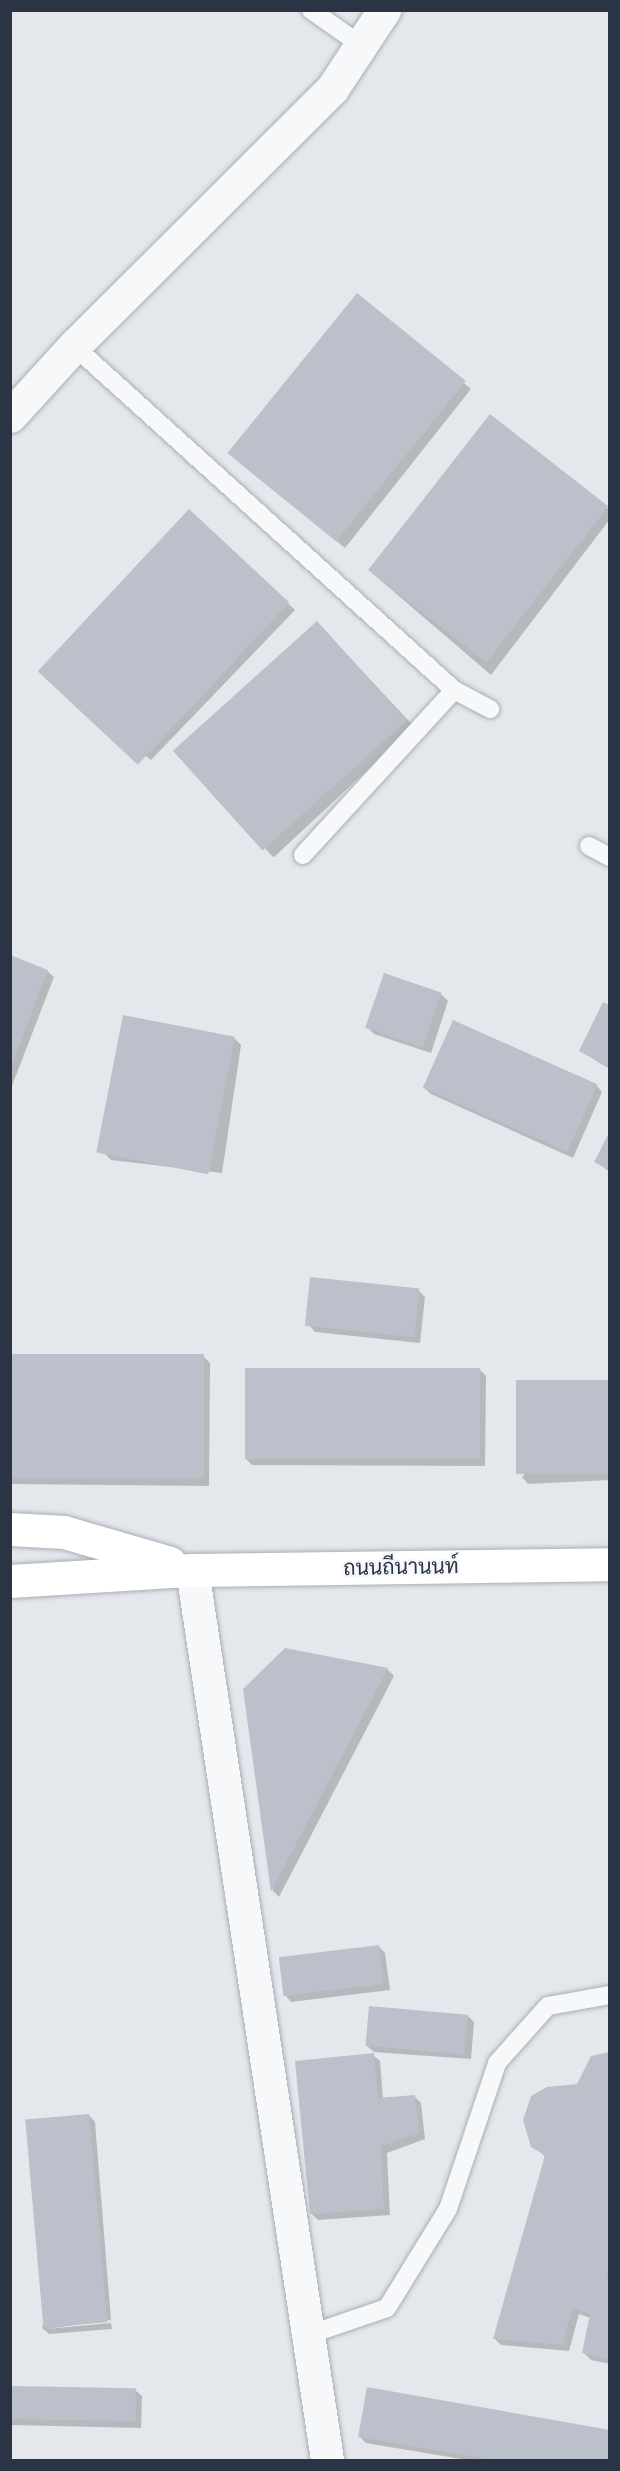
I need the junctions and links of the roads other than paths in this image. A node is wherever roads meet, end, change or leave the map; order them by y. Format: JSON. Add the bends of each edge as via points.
{"nodes":[{"id":1,"x":311,"y":10,"type":"edge"},
{"id":2,"x":384,"y":10,"type":"edge"},
{"id":3,"x":361,"y":45,"type":"junction"},
{"id":4,"x":74,"y":346,"type":"junction"},
{"id":5,"x":10,"y":416,"type":"edge"},
{"id":6,"x":454,"y":690,"type":"junction"},
{"id":7,"x":489,"y":709,"type":"dead end"},
{"id":8,"x":589,"y":846,"type":"dead end"},
{"id":9,"x":303,"y":855,"type":"dead end"},
{"id":10,"x":609,"y":857,"type":"edge"},
{"id":11,"x":10,"y":1529,"type":"edge"},
{"id":12,"x":609,"y":1564,"type":"edge"},
{"id":13,"x":192,"y":1570,"type":"junction"},
{"id":14,"x":10,"y":1581,"type":"edge"},
{"id":15,"x":609,"y":1995,"type":"edge"},
{"id":16,"x":308,"y":2335,"type":"junction"},
{"id":17,"x":327,"y":2460,"type":"edge"}],
"edges":[{"from":1,"to":3,"type":"lane"},
{"from":2,"to":3,"type":"street"},
{"from":3,"to":4,"type":"street","via":[[332,89]]},
{"from":4,"to":5,"type":"street"},
{"from":4,"to":6,"type":"lane"},
{"from":6,"to":7,"type":"lane"},
{"from":6,"to":9,"type":"lane"},
{"from":8,"to":10,"type":"lane"},
{"from":11,"to":13,"type":"main road","name":"ถนนถีนานนท์","via":[[64,1532]]},
{"from":12,"to":13,"type":"main road","name":"ถนนถีนานนท์"},
{"from":13,"to":14,"type":"main road","name":"ถนนถีนานนท์"},
{"from":13,"to":16,"type":"street"},
{"from":15,"to":16,"type":"lane","via":[[548,2007],[497,2064],[448,2210],[387,2308]]},
{"from":16,"to":17,"type":"street"}]}
